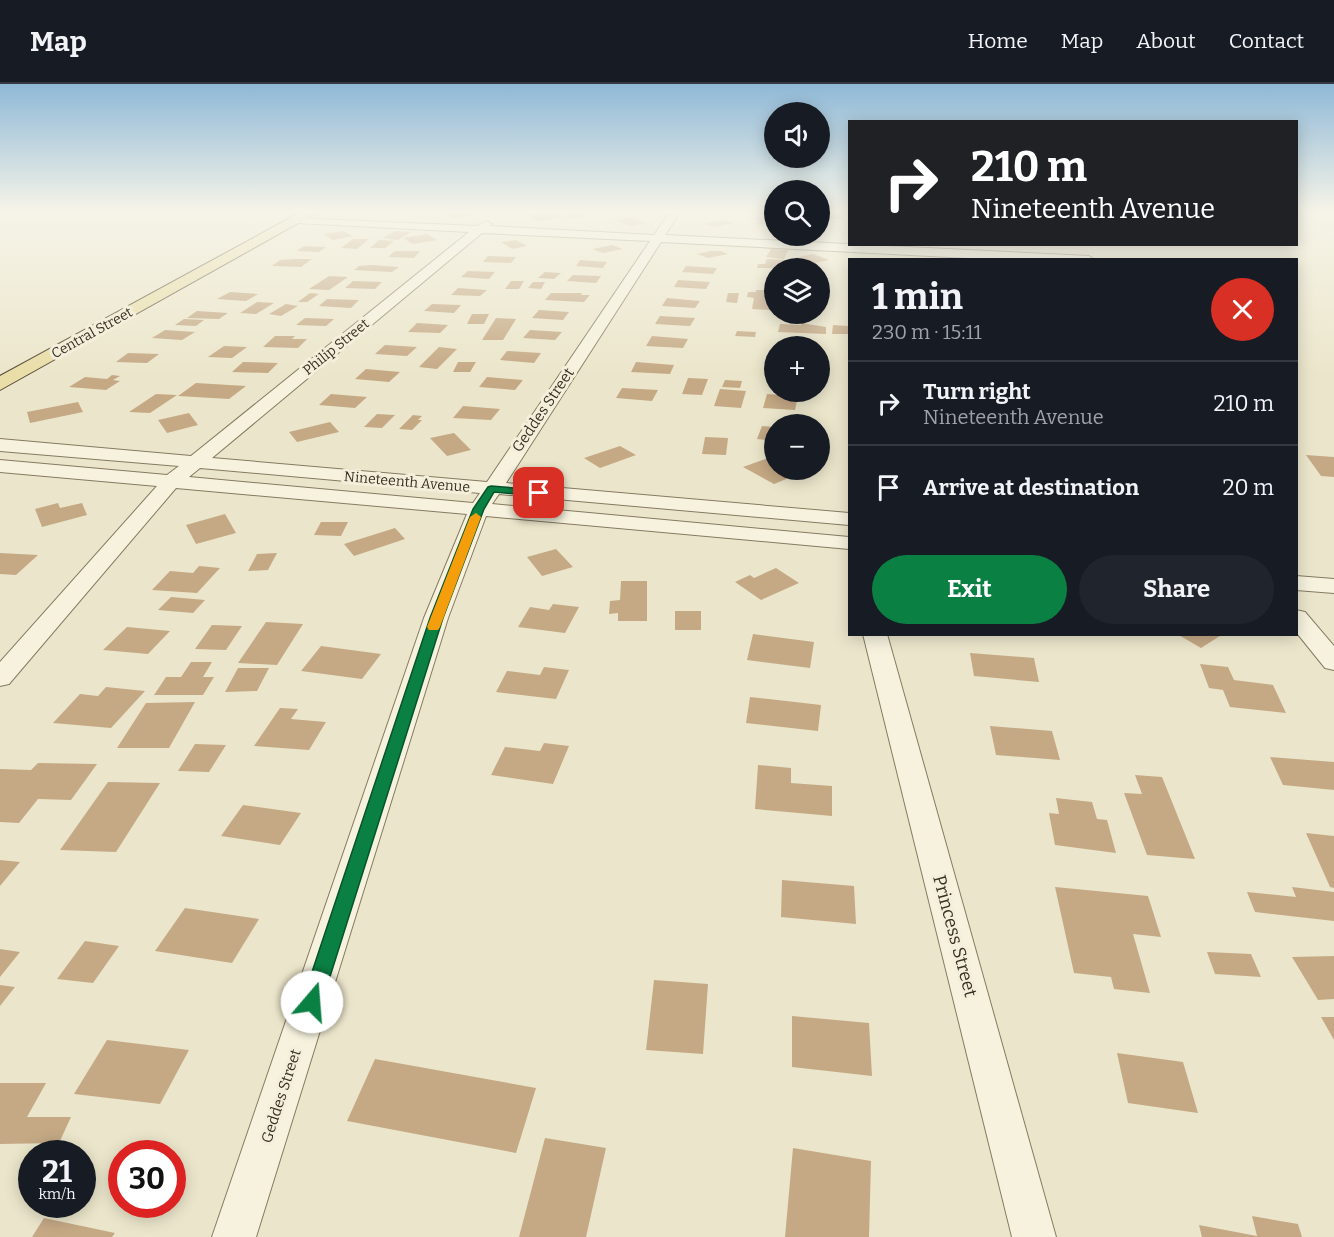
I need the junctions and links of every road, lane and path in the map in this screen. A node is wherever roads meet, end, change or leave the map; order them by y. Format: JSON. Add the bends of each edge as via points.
{"nodes":[{"id":1,"x":214,"y":266,"type":"edge"},
{"id":2,"x":435,"y":266,"type":"edge"},
{"id":3,"x":640,"y":266,"type":"edge"},
{"id":4,"x":0,"y":384,"type":"edge"},
{"id":5,"x":0,"y":446,"type":"edge"},
{"id":6,"x":194,"y":463,"type":"junction"},
{"id":7,"x":0,"y":466,"type":"edge"},
{"id":8,"x":171,"y":482,"type":"junction"},
{"id":9,"x":485,"y":499,"type":"junction"},
{"id":10,"x":848,"y":519,"type":"edge"},
{"id":11,"x":848,"y":543,"type":"edge"},
{"id":12,"x":1298,"y":583,"type":"edge"},
{"id":13,"x":1334,"y":586,"type":"edge"},
{"id":14,"x":1298,"y":619,"type":"edge"},
{"id":15,"x":876,"y":636,"type":"edge"},
{"id":16,"x":1334,"y":662,"type":"edge"},
{"id":17,"x":0,"y":678,"type":"edge"},
{"id":18,"x":234,"y":1237,"type":"edge"},
{"id":19,"x":1034,"y":1237,"type":"edge"}],
"edges":[{"from":1,"to":4,"type":"main road","name":"Central Street"},
{"from":2,"to":6,"type":"street","name":"Philip Street"},
{"from":3,"to":9,"type":"street","name":"Geddes Street"},
{"from":5,"to":6,"type":"street","name":"Nineteenth Avenue"},
{"from":6,"to":8,"type":"street","name":"Philip Street"},
{"from":6,"to":9,"type":"street","name":"Nineteenth Avenue"},
{"from":7,"to":8,"type":"street"},
{"from":8,"to":9,"type":"street"},
{"from":8,"to":17,"type":"street","name":"Philip Street"},
{"from":9,"to":10,"type":"street","name":"Nineteenth Avenue"},
{"from":9,"to":11,"type":"street"},
{"from":9,"to":18,"type":"street","name":"Geddes Street","via":[[436,618]]},
{"from":12,"to":13,"type":"street"},
{"from":14,"to":16,"type":"street"},
{"from":15,"to":19,"type":"street","name":"Princess Street"}]}
